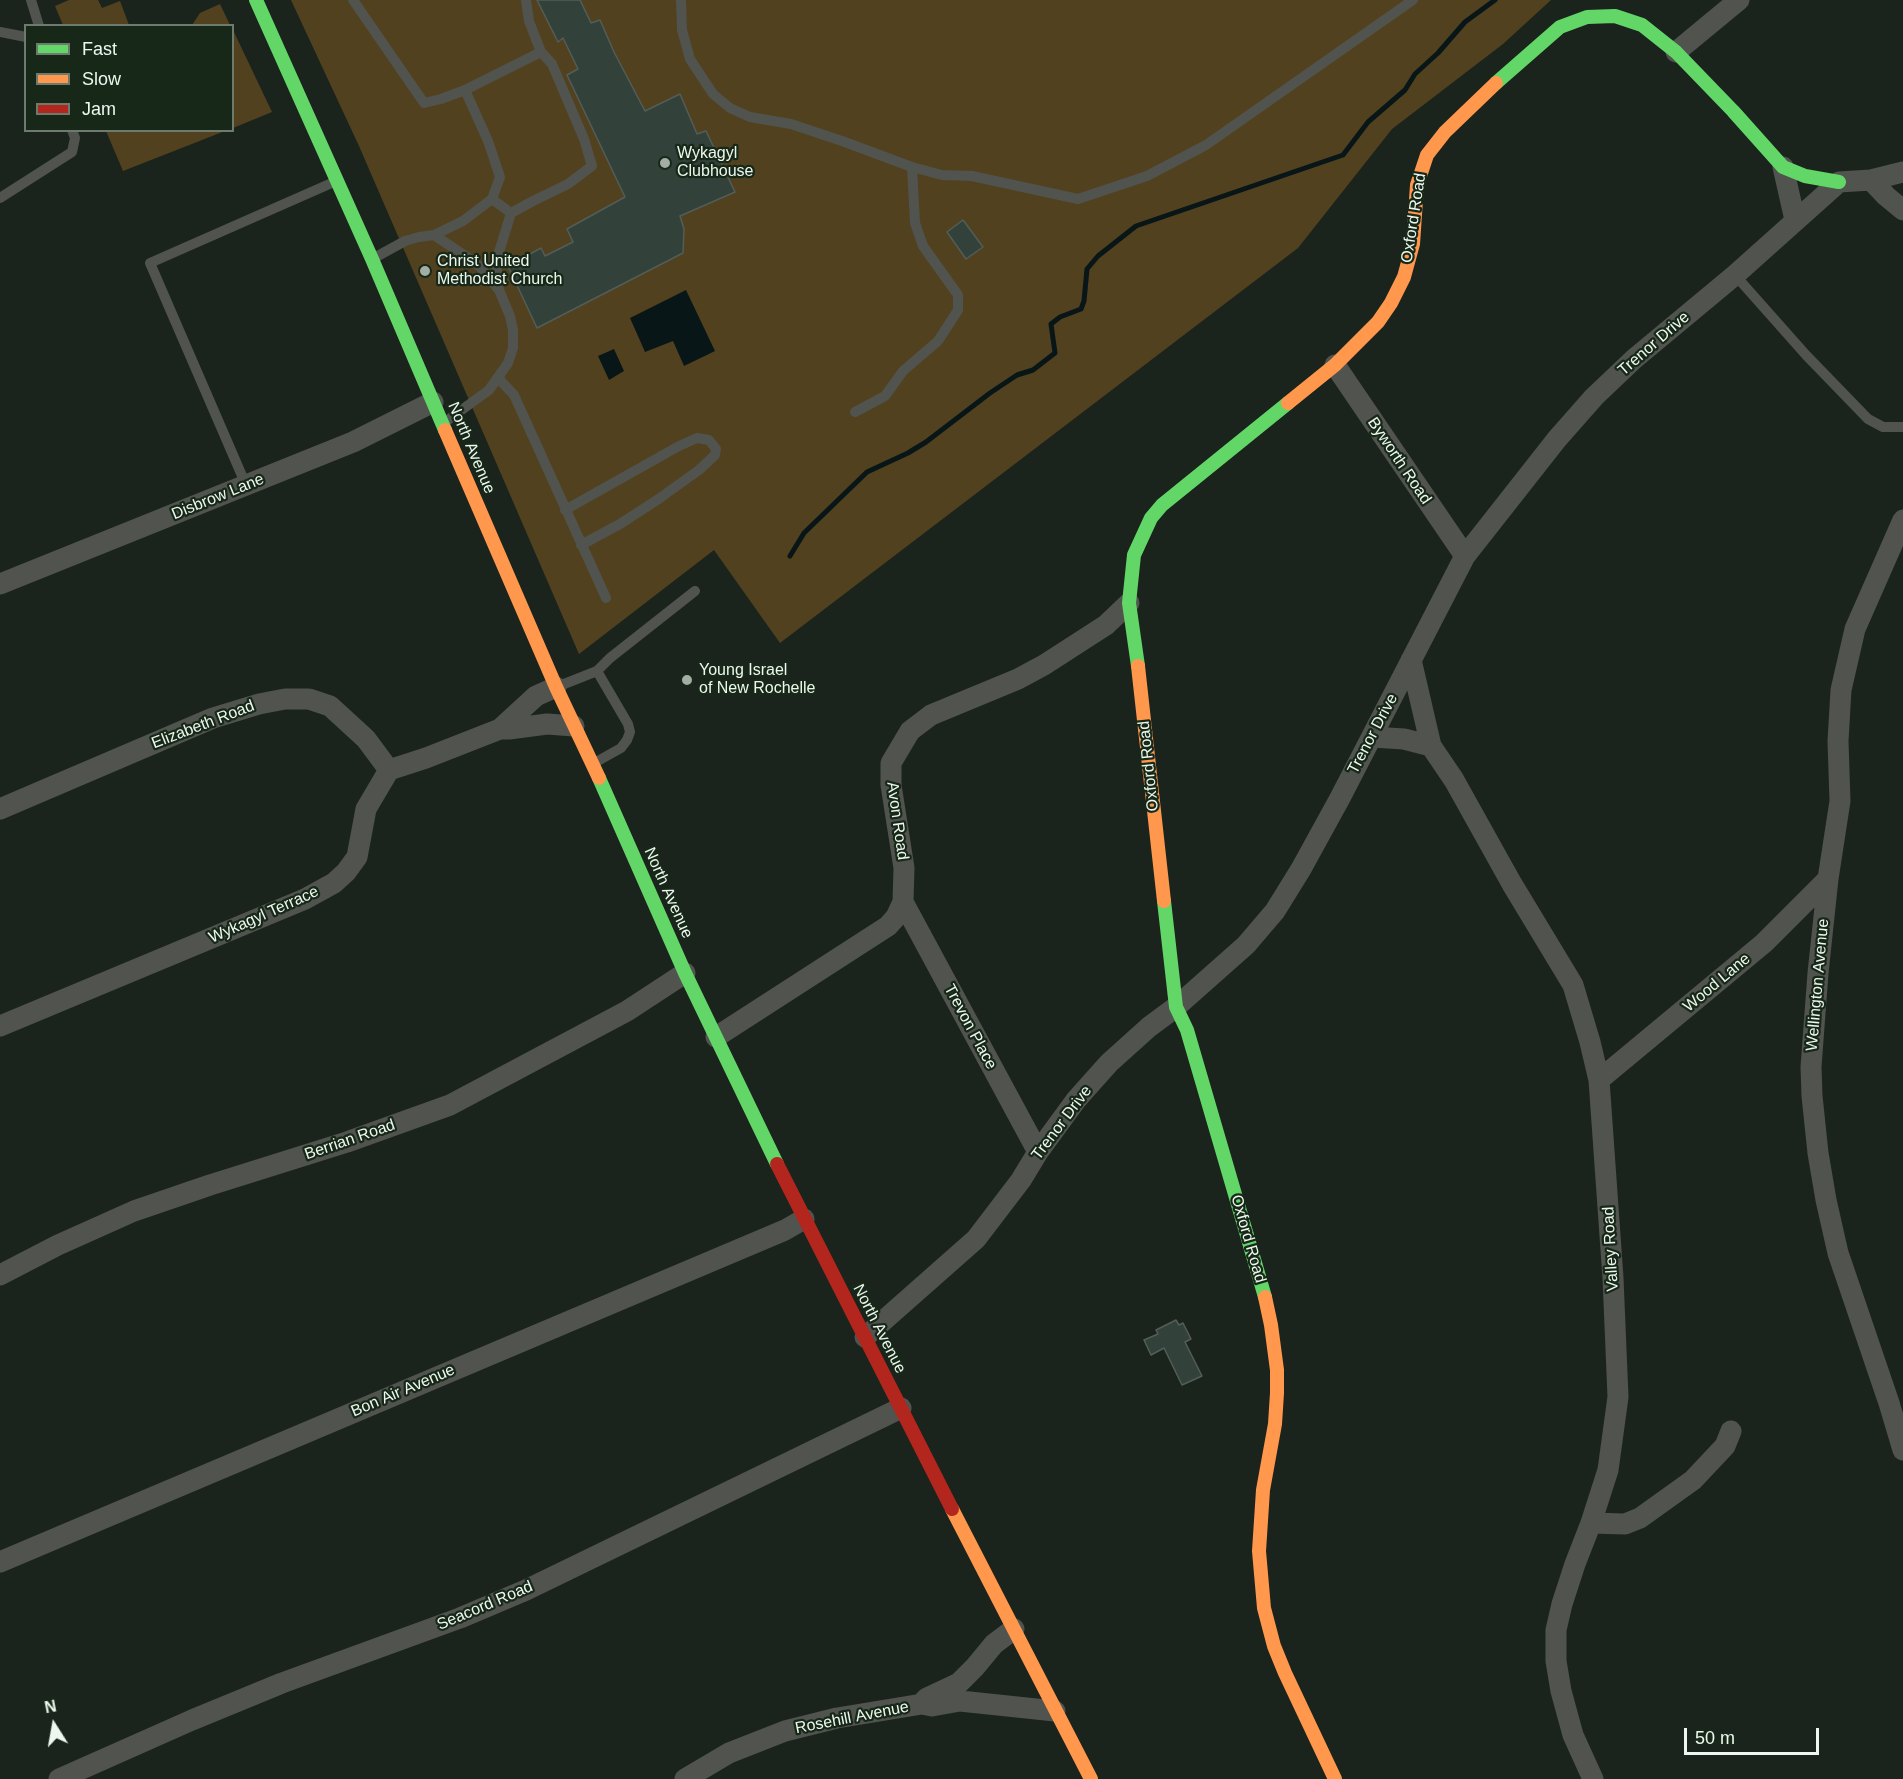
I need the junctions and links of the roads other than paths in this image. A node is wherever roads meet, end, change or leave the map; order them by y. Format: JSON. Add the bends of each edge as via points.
{"nodes":[{"id":1,"x":31,"y":0,"type":"edge"},
{"id":2,"x":256,"y":0,"type":"edge"},
{"id":3,"x":353,"y":0,"type":"edge"},
{"id":4,"x":526,"y":0,"type":"edge"},
{"id":5,"x":681,"y":0,"type":"edge"},
{"id":6,"x":1413,"y":0,"type":"edge"},
{"id":7,"x":1739,"y":0,"type":"edge"},
{"id":8,"x":38,"y":24,"type":"edge"},
{"id":9,"x":0,"y":32,"type":"edge"},
{"id":10,"x":24,"y":37,"type":"edge"},
{"id":11,"x":541,"y":52,"type":"junction"},
{"id":12,"x":1676,"y":52,"type":"junction"},
{"id":13,"x":465,"y":90,"type":"junction"},
{"id":14,"x":73,"y":132,"type":"edge"},
{"id":15,"x":912,"y":167,"type":"junction"},
{"id":16,"x":1782,"y":167,"type":"junction"},
{"id":17,"x":1903,"y":172,"type":"edge"},
{"id":18,"x":1871,"y":180,"type":"junction"},
{"id":19,"x":337,"y":181,"type":"junction"},
{"id":20,"x":1839,"y":182,"type":"junction"},
{"id":21,"x":0,"y":198,"type":"edge"},
{"id":22,"x":492,"y":199,"type":"junction"},
{"id":23,"x":1903,"y":210,"type":"edge"},
{"id":24,"x":511,"y":213,"type":"junction"},
{"id":25,"x":1795,"y":220,"type":"junction"},
{"id":26,"x":434,"y":235,"type":"junction"},
{"id":27,"x":372,"y":259,"type":"junction"},
{"id":28,"x":1735,"y":275,"type":"junction"},
{"id":29,"x":500,"y":290,"type":"junction"},
{"id":30,"x":1335,"y":365,"type":"junction"},
{"id":31,"x":499,"y":379,"type":"junction"},
{"id":32,"x":433,"y":402,"type":"junction"},
{"id":33,"x":855,"y":412,"type":"dead end"},
{"id":34,"x":443,"y":424,"type":"junction"},
{"id":35,"x":1903,"y":427,"type":"edge"},
{"id":36,"x":246,"y":485,"type":"junction"},
{"id":37,"x":565,"y":510,"type":"junction"},
{"id":38,"x":1903,"y":520,"type":"edge"},
{"id":39,"x":581,"y":545,"type":"junction"},
{"id":40,"x":1465,"y":556,"type":"junction"},
{"id":41,"x":0,"y":584,"type":"edge"},
{"id":42,"x":695,"y":591,"type":"dead end"},
{"id":43,"x":606,"y":598,"type":"dead end"},
{"id":44,"x":1129,"y":603,"type":"junction"},
{"id":45,"x":1411,"y":660,"type":"junction"},
{"id":46,"x":597,"y":671,"type":"junction"},
{"id":47,"x":556,"y":687,"type":"junction"},
{"id":48,"x":574,"y":726,"type":"junction"},
{"id":49,"x":500,"y":729,"type":"junction"},
{"id":50,"x":1372,"y":737,"type":"junction"},
{"id":51,"x":1431,"y":746,"type":"junction"},
{"id":52,"x":593,"y":764,"type":"junction"},
{"id":53,"x":389,"y":770,"type":"junction"},
{"id":54,"x":0,"y":809,"type":"edge"},
{"id":55,"x":1828,"y":879,"type":"junction"},
{"id":56,"x":903,"y":902,"type":"junction"},
{"id":57,"x":685,"y":973,"type":"junction"},
{"id":58,"x":1176,"y":1007,"type":"junction"},
{"id":59,"x":0,"y":1026,"type":"edge"},
{"id":60,"x":716,"y":1037,"type":"junction"},
{"id":61,"x":1599,"y":1080,"type":"junction"},
{"id":62,"x":1038,"y":1152,"type":"junction"},
{"id":63,"x":804,"y":1219,"type":"junction"},
{"id":64,"x":0,"y":1275,"type":"edge"},
{"id":65,"x":865,"y":1336,"type":"junction"},
{"id":66,"x":901,"y":1408,"type":"junction"},
{"id":67,"x":1731,"y":1431,"type":"dead end"},
{"id":68,"x":1903,"y":1450,"type":"edge"},
{"id":69,"x":1591,"y":1522,"type":"junction"},
{"id":70,"x":0,"y":1562,"type":"edge"},
{"id":71,"x":1014,"y":1629,"type":"junction"},
{"id":72,"x":922,"y":1704,"type":"junction"},
{"id":73,"x":1055,"y":1711,"type":"junction"},
{"id":74,"x":59,"y":1779,"type":"edge"},
{"id":75,"x":685,"y":1779,"type":"edge"},
{"id":76,"x":1091,"y":1779,"type":"edge"},
{"id":77,"x":1335,"y":1779,"type":"edge"},
{"id":78,"x":1593,"y":1779,"type":"edge"}],
"edges":[{"from":1,"to":8,"type":"lane"},
{"from":2,"to":19,"type":"street","name":"North Avenue"},
{"from":3,"to":13,"type":"lane","via":[[424,102]]},
{"from":4,"to":11,"type":"lane"},
{"from":5,"to":15,"type":"lane","via":[[682,30],[690,59],[713,94],[730,108],[750,117],[832,137]]},
{"from":6,"to":15,"type":"lane","via":[[1206,145],[1147,176],[1077,199]]},
{"from":7,"to":12,"type":"street"},
{"from":9,"to":10,"type":"lane"},
{"from":11,"to":13,"type":"lane"},
{"from":11,"to":24,"type":"lane","via":[[552,64],[592,166],[568,184]]},
{"from":12,"to":16,"type":"street","name":"Oxford Road"},
{"from":12,"to":30,"type":"street","name":"Oxford Road","via":[[1642,25],[1616,16],[1587,17],[1560,27],[1504,75],[1427,155],[1417,185],[1413,244],[1404,277],[1378,322]]},
{"from":13,"to":22,"type":"lane","via":[[500,177]]},
{"from":14,"to":21,"type":"lane","via":[[72,152]]},
{"from":15,"to":33,"type":"lane","via":[[915,223],[923,246],[958,296],[958,309],[938,341],[903,371],[885,396]]},
{"from":16,"to":20,"type":"street","name":"Oxford Road"},
{"from":16,"to":25,"type":"street","name":"Oxford Road"},
{"from":17,"to":18,"type":"street"},
{"from":18,"to":20,"type":"street"},
{"from":18,"to":23,"type":"street"},
{"from":19,"to":27,"type":"street","name":"North Avenue"},
{"from":19,"to":36,"type":"lane","via":[[150,263]]},
{"from":20,"to":25,"type":"street","name":"Trenor Drive"},
{"from":22,"to":24,"type":"lane"},
{"from":22,"to":26,"type":"lane","via":[[463,221]]},
{"from":24,"to":29,"type":"lane","via":[[496,262]]},
{"from":25,"to":28,"type":"street","name":"Trenor Drive"},
{"from":26,"to":27,"type":"lane","via":[[405,242]]},
{"from":26,"to":29,"type":"lane","via":[[467,256]]},
{"from":27,"to":32,"type":"street","name":"North Avenue"},
{"from":28,"to":35,"type":"lane","via":[[1868,419],[1883,427]]},
{"from":28,"to":40,"type":"street","name":"Trenor Drive","via":[[1594,397]]},
{"from":29,"to":31,"type":"lane","via":[[510,315],[513,348]]},
{"from":30,"to":40,"type":"street","name":"Byworth Road"},
{"from":30,"to":44,"type":"street","name":"Oxford Road","via":[[1151,518],[1134,555]]},
{"from":31,"to":34,"type":"lane"},
{"from":31,"to":37,"type":"lane","via":[[513,395]]},
{"from":32,"to":34,"type":"street","name":"North Avenue"},
{"from":32,"to":36,"type":"street","name":"Disbrow Lane","via":[[353,442]]},
{"from":34,"to":47,"type":"street","name":"North Avenue"},
{"from":36,"to":41,"type":"street","name":"Disbrow Lane"},
{"from":37,"to":39,"type":"lane"},
{"from":37,"to":39,"type":"lane","via":[[697,438],[709,440],[716,449],[699,470],[660,498]]},
{"from":38,"to":55,"type":"street","name":"Wellington Avenue","via":[[1855,629],[1840,690],[1840,801]]},
{"from":39,"to":43,"type":"lane"},
{"from":40,"to":45,"type":"street","name":"Trenor Drive"},
{"from":42,"to":46,"type":"lane"},
{"from":44,"to":56,"type":"street","name":"Avon Road","via":[[1106,625],[1044,665],[1018,680],[931,715],[910,731],[891,763],[904,868]]},
{"from":44,"to":58,"type":"street","name":"Oxford Road"},
{"from":45,"to":50,"type":"street","name":"Trenor Drive"},
{"from":45,"to":51,"type":"street","name":"Valley Road"},
{"from":46,"to":47,"type":"lane"},
{"from":46,"to":52,"type":"lane","via":[[630,732],[621,748]]},
{"from":47,"to":48,"type":"street","name":"North Avenue"},
{"from":47,"to":49,"type":"street","via":[[536,696]]},
{"from":48,"to":49,"type":"street","via":[[547,724]]},
{"from":48,"to":52,"type":"street","name":"North Avenue"},
{"from":49,"to":53,"type":"street"},
{"from":50,"to":51,"type":"street"},
{"from":50,"to":58,"type":"street","name":"Trenor Drive","via":[[1275,911],[1246,945]]},
{"from":51,"to":61,"type":"street","name":"Valley Road","via":[[1573,985]]},
{"from":52,"to":57,"type":"street","name":"North Avenue"},
{"from":53,"to":54,"type":"street","name":"Elizabeth Road","via":[[366,739],[330,706],[309,699],[285,699],[213,718]]},
{"from":53,"to":59,"type":"street","name":"Wykagyl Terrace","via":[[366,809],[357,856],[334,883]]},
{"from":55,"to":61,"type":"street","name":"Wood Lane","via":[[1764,943]]},
{"from":55,"to":68,"type":"street","name":"Wellington Avenue","via":[[1813,1031],[1812,1096],[1818,1154],[1838,1253]]},
{"from":56,"to":60,"type":"street","via":[[888,926]]},
{"from":56,"to":62,"type":"street","name":"Trevon Place"},
{"from":57,"to":60,"type":"street","name":"North Avenue"},
{"from":57,"to":64,"type":"street","name":"Berrian Road","via":[[627,1011],[450,1105],[134,1212]]},
{"from":58,"to":62,"type":"street","name":"Trenor Drive","via":[[1110,1063],[1076,1100]]},
{"from":58,"to":77,"type":"street","name":"Oxford Road","via":[[1187,1030],[1271,1325],[1277,1393],[1259,1551],[1264,1608],[1274,1646]]},
{"from":60,"to":63,"type":"street","name":"North Avenue"},
{"from":61,"to":69,"type":"street","name":"Valley Road","via":[[1618,1397],[1608,1470]]},
{"from":62,"to":65,"type":"street","name":"Trenor Drive","via":[[976,1239]]},
{"from":63,"to":65,"type":"street","name":"North Avenue"},
{"from":63,"to":70,"type":"street","name":"Bon Air Avenue"},
{"from":65,"to":66,"type":"street","name":"North Avenue"},
{"from":66,"to":71,"type":"street","name":"North Avenue"},
{"from":66,"to":74,"type":"street","name":"Seacord Road","via":[[526,1590],[282,1683]]},
{"from":67,"to":69,"type":"street","via":[[1725,1446],[1693,1480],[1640,1518],[1625,1524]]},
{"from":69,"to":78,"type":"street","name":"Valley Road","via":[[1562,1604],[1556,1630],[1556,1661],[1573,1735]]},
{"from":71,"to":72,"type":"street","name":"Rosehill Avenue","via":[[994,1644],[959,1683]]},
{"from":71,"to":73,"type":"street","name":"North Avenue"},
{"from":72,"to":73,"type":"street","name":"Rosehill Avenue","via":[[973,1701]]},
{"from":72,"to":75,"type":"street","name":"Rosehill Avenue","via":[[785,1731],[729,1753]]},
{"from":73,"to":76,"type":"street","name":"North Avenue"}]}
